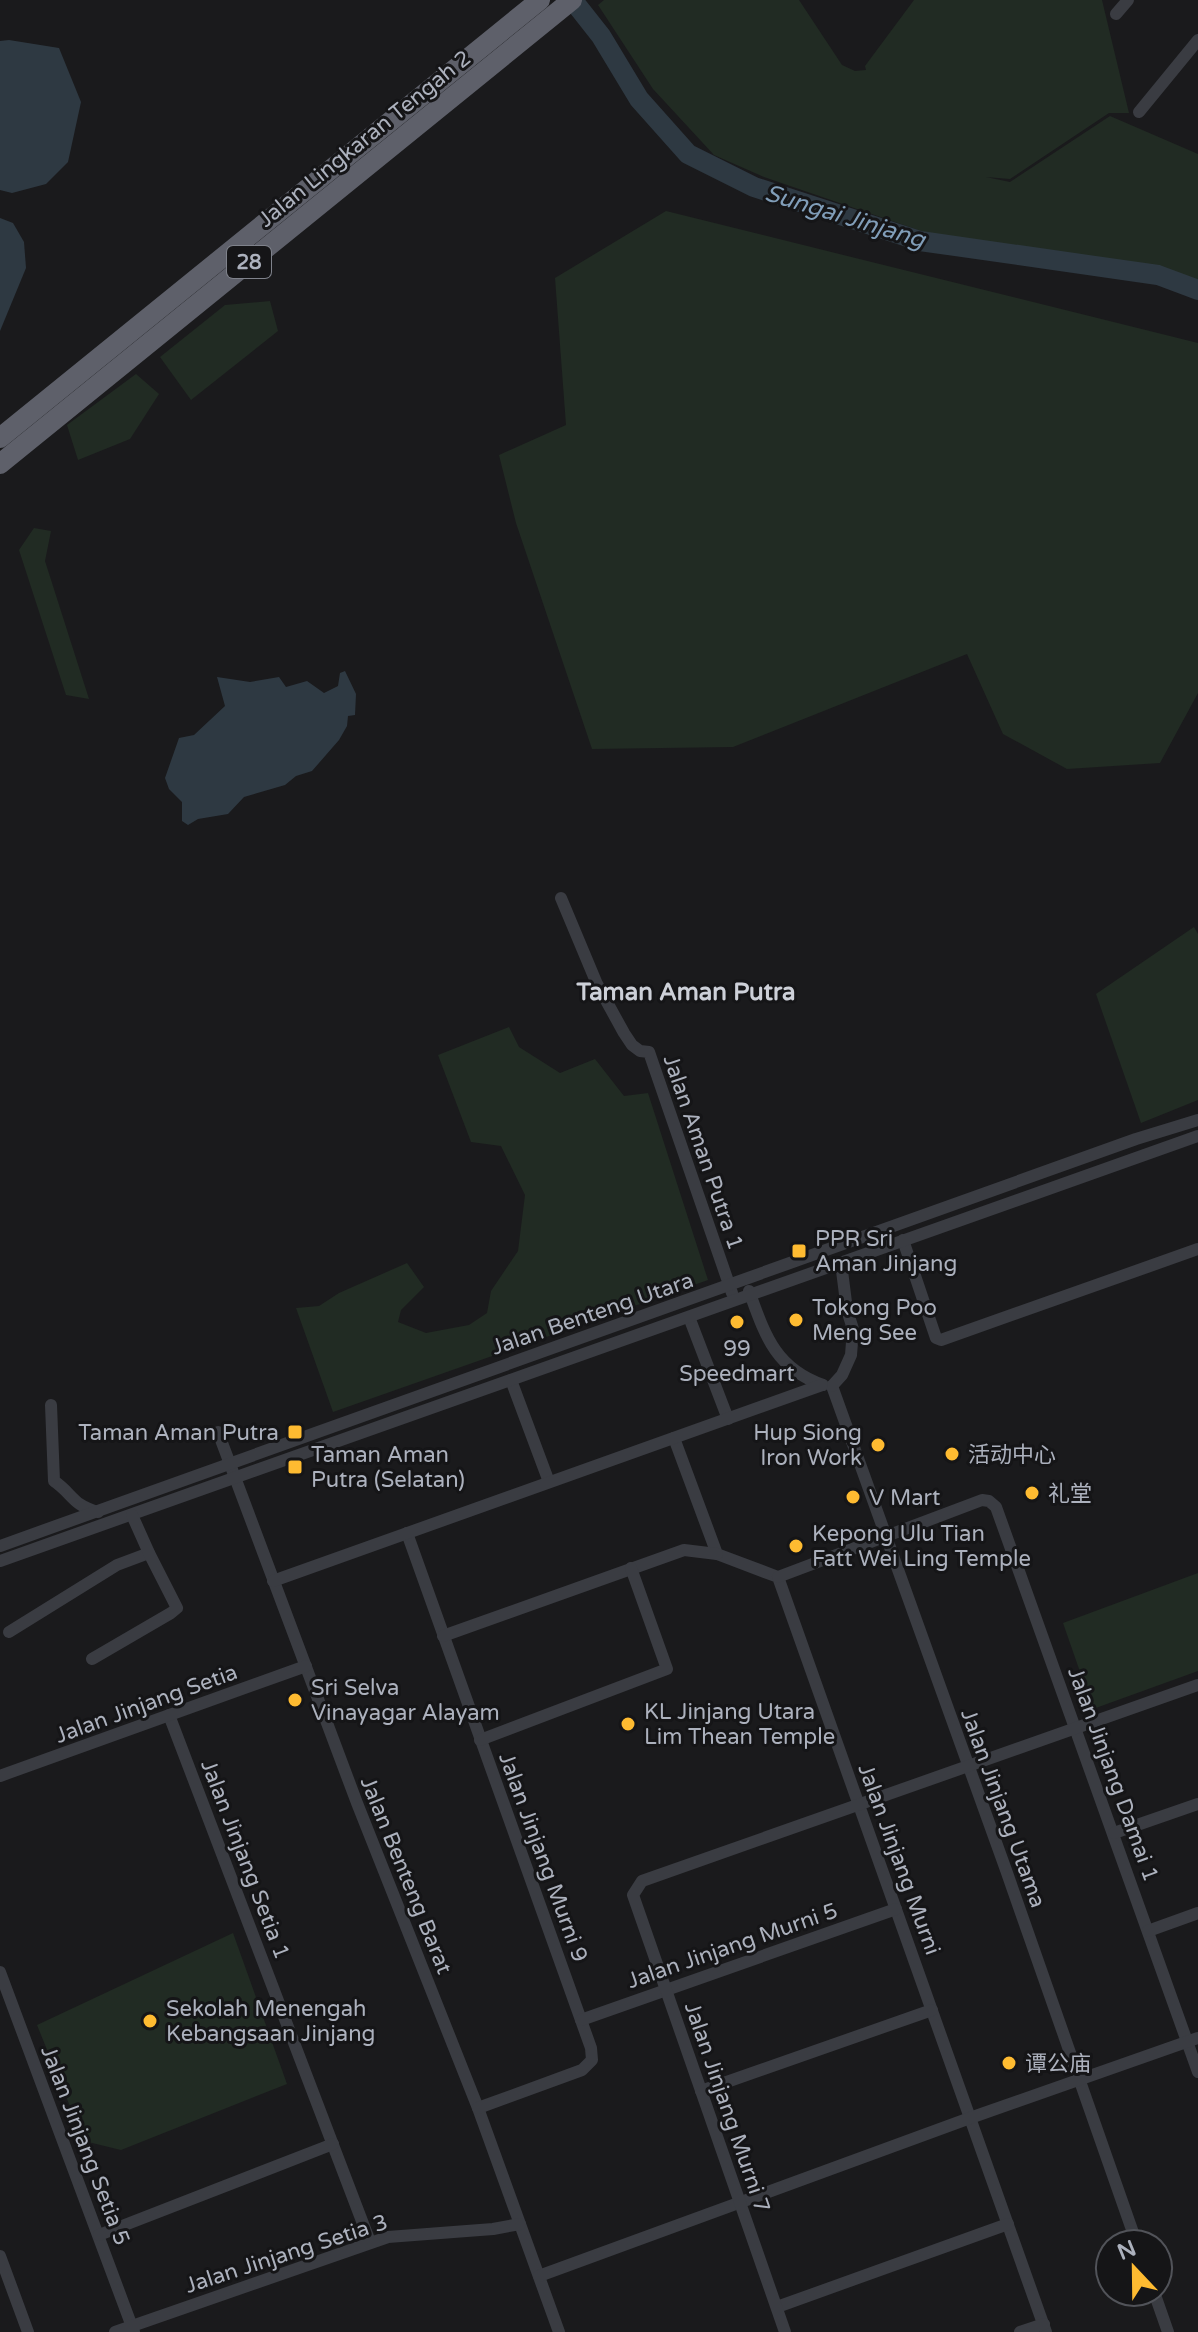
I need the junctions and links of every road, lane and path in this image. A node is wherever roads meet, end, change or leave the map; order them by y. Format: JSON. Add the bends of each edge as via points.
{"nodes":[{"id":1,"x":540,"y":0,"type":"edge"},
{"id":2,"x":572,"y":0,"type":"edge"},
{"id":3,"x":1128,"y":0,"type":"edge"},
{"id":4,"x":1116,"y":14,"type":"dead end"},
{"id":5,"x":1198,"y":40,"type":"edge"},
{"id":6,"x":1139,"y":112,"type":"dead end"},
{"id":7,"x":0,"y":438,"type":"edge"},
{"id":8,"x":0,"y":464,"type":"edge"},
{"id":9,"x":561,"y":898,"type":"dead end"},
{"id":10,"x":1198,"y":1120,"type":"edge"},
{"id":11,"x":1198,"y":1136,"type":"edge"},
{"id":12,"x":903,"y":1240,"type":"junction"},
{"id":13,"x":1198,"y":1249,"type":"edge"},
{"id":14,"x":841,"y":1263,"type":"junction"},
{"id":15,"x":745,"y":1280,"type":"junction"},
{"id":16,"x":729,"y":1286,"type":"junction"},
{"id":17,"x":750,"y":1295,"type":"junction"},
{"id":18,"x":734,"y":1300,"type":"junction"},
{"id":19,"x":689,"y":1317,"type":"junction"},
{"id":20,"x":511,"y":1380,"type":"junction"},
{"id":21,"x":827,"y":1386,"type":"junction"},
{"id":22,"x":51,"y":1405,"type":"dead end"},
{"id":23,"x":728,"y":1419,"type":"junction"},
{"id":24,"x":330,"y":1427,"type":"junction"},
{"id":25,"x":218,"y":1432,"type":"dead end"},
{"id":26,"x":674,"y":1438,"type":"junction"},
{"id":27,"x":336,"y":1443,"type":"junction"},
{"id":28,"x":230,"y":1464,"type":"junction"},
{"id":29,"x":235,"y":1479,"type":"junction"},
{"id":30,"x":549,"y":1482,"type":"junction"},
{"id":31,"x":98,"y":1512,"type":"junction"},
{"id":32,"x":132,"y":1515,"type":"junction"},
{"id":33,"x":407,"y":1533,"type":"junction"},
{"id":34,"x":885,"y":1537,"type":"junction"},
{"id":35,"x":0,"y":1546,"type":"edge"},
{"id":36,"x":149,"y":1553,"type":"junction"},
{"id":37,"x":717,"y":1554,"type":"junction"},
{"id":38,"x":0,"y":1561,"type":"edge"},
{"id":39,"x":631,"y":1568,"type":"junction"},
{"id":40,"x":778,"y":1577,"type":"junction"},
{"id":41,"x":273,"y":1581,"type":"junction"},
{"id":42,"x":9,"y":1632,"type":"dead end"},
{"id":43,"x":443,"y":1636,"type":"junction"},
{"id":44,"x":92,"y":1659,"type":"dead end"},
{"id":45,"x":306,"y":1666,"type":"junction"},
{"id":46,"x":1198,"y":1685,"type":"edge"},
{"id":47,"x":169,"y":1715,"type":"junction"},
{"id":48,"x":1076,"y":1727,"type":"junction"},
{"id":49,"x":480,"y":1740,"type":"junction"},
{"id":50,"x":968,"y":1766,"type":"junction"},
{"id":51,"x":0,"y":1776,"type":"edge"},
{"id":52,"x":859,"y":1804,"type":"junction"},
{"id":53,"x":1198,"y":1804,"type":"edge"},
{"id":54,"x":1114,"y":1833,"type":"junction"},
{"id":55,"x":896,"y":1909,"type":"junction"},
{"id":56,"x":1198,"y":1913,"type":"edge"},
{"id":57,"x":1148,"y":1931,"type":"junction"},
{"id":58,"x":0,"y":1972,"type":"edge"},
{"id":59,"x":666,"y":1990,"type":"junction"},
{"id":60,"x":932,"y":2010,"type":"junction"},
{"id":61,"x":581,"y":2020,"type":"junction"},
{"id":62,"x":1193,"y":2040,"type":"edge"},
{"id":63,"x":1198,"y":2072,"type":"edge"},
{"id":64,"x":1080,"y":2080,"type":"junction"},
{"id":65,"x":701,"y":2091,"type":"junction"},
{"id":66,"x":478,"y":2108,"type":"junction"},
{"id":67,"x":970,"y":2118,"type":"junction"},
{"id":68,"x":333,"y":2144,"type":"junction"},
{"id":69,"x":740,"y":2202,"type":"junction"},
{"id":70,"x":520,"y":2224,"type":"junction"},
{"id":71,"x":1008,"y":2224,"type":"junction"},
{"id":72,"x":1131,"y":2228,"type":"edge"},
{"id":73,"x":99,"y":2235,"type":"junction"},
{"id":74,"x":370,"y":2242,"type":"junction"},
{"id":75,"x":0,"y":2256,"type":"edge"},
{"id":76,"x":539,"y":2276,"type":"junction"},
{"id":77,"x":777,"y":2307,"type":"junction"},
{"id":78,"x":1160,"y":2308,"type":"edge"},
{"id":79,"x":1045,"y":2328,"type":"edge"},
{"id":80,"x":133,"y":2329,"type":"edge"},
{"id":81,"x":28,"y":2332,"type":"edge"},
{"id":82,"x":115,"y":2332,"type":"edge"},
{"id":83,"x":559,"y":2332,"type":"edge"},
{"id":84,"x":785,"y":2332,"type":"edge"},
{"id":85,"x":1020,"y":2332,"type":"edge"},
{"id":86,"x":1168,"y":2332,"type":"edge"}],
"edges":[{"from":1,"to":7,"type":"highway","name":"Jalan Lingkaran Tengah 2","number":"28"},
{"from":2,"to":8,"type":"highway","name":"Jalan Lingkaran Tengah 2","number":"28"},
{"from":3,"to":4,"type":"street"},
{"from":5,"to":6,"type":"street"},
{"from":9,"to":16,"type":"street","name":"Jalan Aman Putra 1","via":[[624,1033],[632,1045],[649,1052]]},
{"from":10,"to":15,"type":"street","name":"Jalan Benteng Utara"},
{"from":11,"to":12,"type":"street","name":"Jalan Benteng Utara"},
{"from":12,"to":13,"type":"street","via":[[941,1340]]},
{"from":12,"to":14,"type":"street","name":"Jalan Benteng Utara"},
{"from":14,"to":17,"type":"street","name":"Jalan Benteng Utara"},
{"from":14,"to":21,"type":"street","via":[[853,1329],[851,1355],[842,1375]]},
{"from":15,"to":16,"type":"street","name":"Jalan Benteng Utara"},
{"from":15,"to":17,"type":"street"},
{"from":16,"to":18,"type":"street","name":"Jalan Aman Putra 1"},
{"from":16,"to":24,"type":"street","name":"Jalan Benteng Utara"},
{"from":17,"to":18,"type":"street","name":"Jalan Benteng Utara"},
{"from":17,"to":21,"type":"street","via":[[773,1350],[789,1367]]},
{"from":18,"to":19,"type":"street","name":"Jalan Benteng Utara"},
{"from":19,"to":20,"type":"street","name":"Jalan Benteng Utara"},
{"from":19,"to":23,"type":"street"},
{"from":20,"to":27,"type":"street","name":"Jalan Benteng Utara"},
{"from":20,"to":30,"type":"street"},
{"from":21,"to":23,"type":"street"},
{"from":21,"to":34,"type":"street","name":"Jalan Jinjang Utama"},
{"from":22,"to":31,"type":"street","via":[[54,1481],[76,1502]]},
{"from":23,"to":26,"type":"street"},
{"from":24,"to":27,"type":"street"},
{"from":24,"to":28,"type":"street","name":"Jalan Benteng Utara"},
{"from":25,"to":28,"type":"street","name":"Jalan Benteng Barat"},
{"from":26,"to":30,"type":"street"},
{"from":26,"to":37,"type":"street"},
{"from":27,"to":29,"type":"street","name":"Jalan Benteng Utara"},
{"from":28,"to":29,"type":"street","name":"Jalan Benteng Barat"},
{"from":28,"to":31,"type":"street","name":"Jalan Benteng Utara"},
{"from":29,"to":32,"type":"street","name":"Jalan Benteng Utara"},
{"from":29,"to":41,"type":"street","name":"Jalan Benteng Barat"},
{"from":30,"to":33,"type":"street"},
{"from":31,"to":35,"type":"street","name":"Jalan Benteng Utara"},
{"from":32,"to":36,"type":"street"},
{"from":32,"to":38,"type":"street","name":"Jalan Benteng Utara"},
{"from":33,"to":41,"type":"street"},
{"from":33,"to":43,"type":"street","name":"Jalan Jinjang Murni 9"},
{"from":34,"to":40,"type":"street"},
{"from":34,"to":48,"type":"street","name":"Jalan Jinjang Damai 1","via":[[982,1500],[996,1507]]},
{"from":34,"to":50,"type":"street","name":"Jalan Jinjang Utama"},
{"from":36,"to":42,"type":"street","via":[[117,1565]]},
{"from":36,"to":44,"type":"street","via":[[177,1608]]},
{"from":37,"to":39,"type":"street","via":[[684,1550]]},
{"from":37,"to":40,"type":"street"},
{"from":39,"to":43,"type":"street"},
{"from":39,"to":49,"type":"street","via":[[667,1669]]},
{"from":40,"to":52,"type":"street","name":"Jalan Jinjang Murni"},
{"from":41,"to":45,"type":"street","name":"Jalan Benteng Barat"},
{"from":43,"to":49,"type":"street","name":"Jalan Jinjang Murni 9"},
{"from":45,"to":47,"type":"street","name":"Jalan Jinjang Setia"},
{"from":45,"to":66,"type":"street","name":"Jalan Benteng Barat"},
{"from":46,"to":48,"type":"street"},
{"from":47,"to":51,"type":"street","name":"Jalan Jinjang Setia"},
{"from":47,"to":68,"type":"street","name":"Jalan Jinjang Setia 1"},
{"from":48,"to":50,"type":"street"},
{"from":48,"to":54,"type":"street","name":"Jalan Jinjang Damai 1"},
{"from":49,"to":61,"type":"street","name":"Jalan Jinjang Murni 9"},
{"from":50,"to":52,"type":"street"},
{"from":50,"to":64,"type":"street","name":"Jalan Jinjang Utama"},
{"from":52,"to":55,"type":"street","name":"Jalan Jinjang Murni"},
{"from":52,"to":59,"type":"street","name":"Jalan Jinjang Murni 7","via":[[642,1881],[633,1895]]},
{"from":53,"to":54,"type":"street"},
{"from":54,"to":57,"type":"street","name":"Jalan Jinjang Damai 1"},
{"from":55,"to":59,"type":"street","name":"Jalan Jinjang Murni 5"},
{"from":55,"to":60,"type":"street","name":"Jalan Jinjang Murni"},
{"from":56,"to":57,"type":"street"},
{"from":57,"to":62,"type":"street","name":"Jalan Jinjang Damai 1"},
{"from":58,"to":73,"type":"street","name":"Jalan Jinjang Setia 5"},
{"from":59,"to":61,"type":"street","name":"Jalan Jinjang Murni 5"},
{"from":59,"to":65,"type":"street","name":"Jalan Jinjang Murni 7"},
{"from":60,"to":65,"type":"street"},
{"from":60,"to":67,"type":"street","name":"Jalan Jinjang Murni"},
{"from":61,"to":66,"type":"street","name":"Jalan Jinjang Murni 9","via":[[592,2060],[582,2070]]},
{"from":62,"to":63,"type":"street","name":"Jalan Jinjang Damai 1"},
{"from":62,"to":64,"type":"street"},
{"from":64,"to":67,"type":"street"},
{"from":64,"to":72,"type":"street","name":"Jalan Jinjang Utama"},
{"from":65,"to":69,"type":"street","name":"Jalan Jinjang Murni 7"},
{"from":66,"to":70,"type":"street","name":"Jalan Benteng Barat"},
{"from":67,"to":69,"type":"street"},
{"from":67,"to":71,"type":"street","name":"Jalan Jinjang Murni"},
{"from":68,"to":73,"type":"street"},
{"from":68,"to":74,"type":"street","name":"Jalan Jinjang Setia 1"},
{"from":69,"to":76,"type":"street"},
{"from":69,"to":77,"type":"street","name":"Jalan Jinjang Murni 7"},
{"from":70,"to":74,"type":"street","name":"Jalan Jinjang Setia 3"},
{"from":70,"to":76,"type":"street","name":"Jalan Benteng Barat"},
{"from":71,"to":77,"type":"street"},
{"from":71,"to":79,"type":"street","name":"Jalan Jinjang Murni"},
{"from":73,"to":80,"type":"street","name":"Jalan Jinjang Setia 5"},
{"from":74,"to":80,"type":"street","name":"Jalan Jinjang Setia 3"},
{"from":75,"to":81,"type":"street"},
{"from":76,"to":83,"type":"street","name":"Jalan Benteng Barat"},
{"from":77,"to":84,"type":"street","name":"Jalan Jinjang Murni 7"},
{"from":78,"to":86,"type":"street"},
{"from":79,"to":85,"type":"street"},
{"from":80,"to":82,"type":"street","name":"Jalan Jinjang Setia 3"}]}
